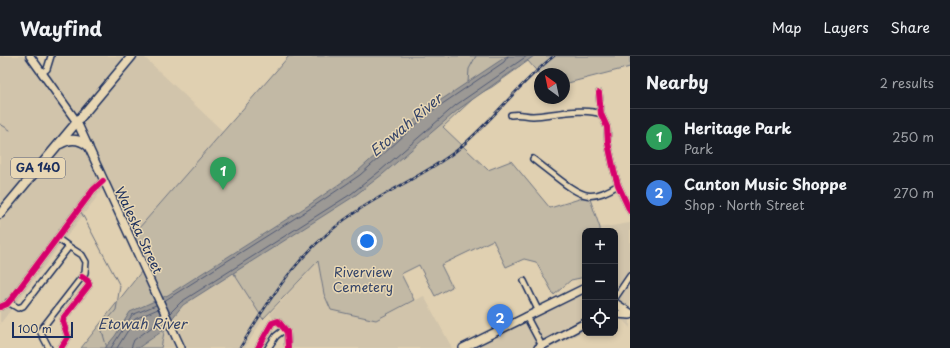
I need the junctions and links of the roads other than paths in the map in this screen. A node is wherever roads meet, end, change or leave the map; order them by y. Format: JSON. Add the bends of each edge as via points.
{"nodes":[{"id":1,"x":30,"y":56,"type":"edge"},
{"id":2,"x":51,"y":56,"type":"edge"},
{"id":3,"x":132,"y":56,"type":"edge"},
{"id":4,"x":42,"y":73,"type":"junction"},
{"id":5,"x":599,"y":93,"type":"dead end"},
{"id":6,"x":511,"y":114,"type":"dead end"},
{"id":7,"x":601,"y":114,"type":"junction"},
{"id":8,"x":77,"y":122,"type":"junction"},
{"id":9,"x":88,"y":146,"type":"junction"},
{"id":10,"x":54,"y":149,"type":"junction"},
{"id":11,"x":533,"y":159,"type":"dead end"},
{"id":12,"x":103,"y":181,"type":"junction"},
{"id":13,"x":618,"y":185,"type":"junction"},
{"id":14,"x":630,"y":211,"type":"edge"},
{"id":15,"x":0,"y":214,"type":"edge"},
{"id":16,"x":57,"y":238,"type":"junction"},
{"id":17,"x":68,"y":246,"type":"junction"},
{"id":18,"x":630,"y":276,"type":"edge"},
{"id":19,"x":82,"y":277,"type":"junction"},
{"id":20,"x":524,"y":281,"type":"dead end"},
{"id":21,"x":582,"y":289,"type":"edge"},
{"id":22,"x":618,"y":294,"type":"edge"},
{"id":23,"x":8,"y":302,"type":"junction"},
{"id":24,"x":618,"y":305,"type":"edge"},
{"id":25,"x":0,"y":307,"type":"edge"},
{"id":26,"x":538,"y":310,"type":"junction"},
{"id":27,"x":618,"y":314,"type":"edge"},
{"id":28,"x":630,"y":314,"type":"edge"},
{"id":29,"x":526,"y":316,"type":"junction"},
{"id":30,"x":582,"y":325,"type":"edge"},
{"id":31,"x":285,"y":329,"type":"junction"},
{"id":32,"x":540,"y":347,"type":"edge"},
{"id":33,"x":49,"y":348,"type":"edge"},
{"id":34,"x":61,"y":348,"type":"edge"},
{"id":35,"x":181,"y":348,"type":"edge"},
{"id":36,"x":258,"y":348,"type":"edge"},
{"id":37,"x":268,"y":348,"type":"edge"},
{"id":38,"x":288,"y":348,"type":"edge"},
{"id":39,"x":463,"y":348,"type":"edge"}],
"edges":[{"from":1,"to":4,"type":"main road","name":"Waleska Street"},
{"from":2,"to":4,"type":"street","via":[[47,69]]},
{"from":3,"to":8,"type":"main road"},
{"from":4,"to":8,"type":"main road","name":"Waleska Street"},
{"from":5,"to":7,"type":"street"},
{"from":6,"to":7,"type":"street","via":[[522,113],[531,116],[590,111]]},
{"from":7,"to":13,"type":"street","via":[[607,127],[610,154]]},
{"from":8,"to":9,"type":"main road","name":"Waleska Street"},
{"from":8,"to":10,"type":"main road","number":"GA 140"},
{"from":9,"to":10,"type":"main road","via":[[83,142],[69,140]]},
{"from":9,"to":12,"type":"main road","name":"Waleska Street"},
{"from":10,"to":15,"type":"main road","number":"GA 140"},
{"from":11,"to":13,"type":"street","via":[[577,193],[592,196],[608,192]]},
{"from":12,"to":16,"type":"street","via":[[93,190]]},
{"from":12,"to":35,"type":"main road","name":"Waleska Street"},
{"from":13,"to":14,"type":"street"},
{"from":16,"to":17,"type":"street"},
{"from":16,"to":23,"type":"street"},
{"from":17,"to":19,"type":"street","via":[[86,262]]},
{"from":17,"to":23,"type":"street","via":[[22,306],[18,308]]},
{"from":18,"to":22,"type":"street"},
{"from":19,"to":33,"type":"street","via":[[40,331]]},
{"from":19,"to":34,"type":"street","via":[[89,285],[64,317],[68,337]]},
{"from":20,"to":26,"type":"street"},
{"from":21,"to":26,"type":"main road"},
{"from":23,"to":25,"type":"street"},
{"from":24,"to":28,"type":"main road"},
{"from":26,"to":29,"type":"main road"},
{"from":27,"to":28,"type":"main road"},
{"from":29,"to":32,"type":"street"},
{"from":29,"to":39,"type":"main road"},
{"from":30,"to":32,"type":"main road"},
{"from":31,"to":36,"type":"street","via":[[278,321],[272,323]]},
{"from":31,"to":37,"type":"street","via":[[276,336]]},
{"from":31,"to":38,"type":"street"}]}
